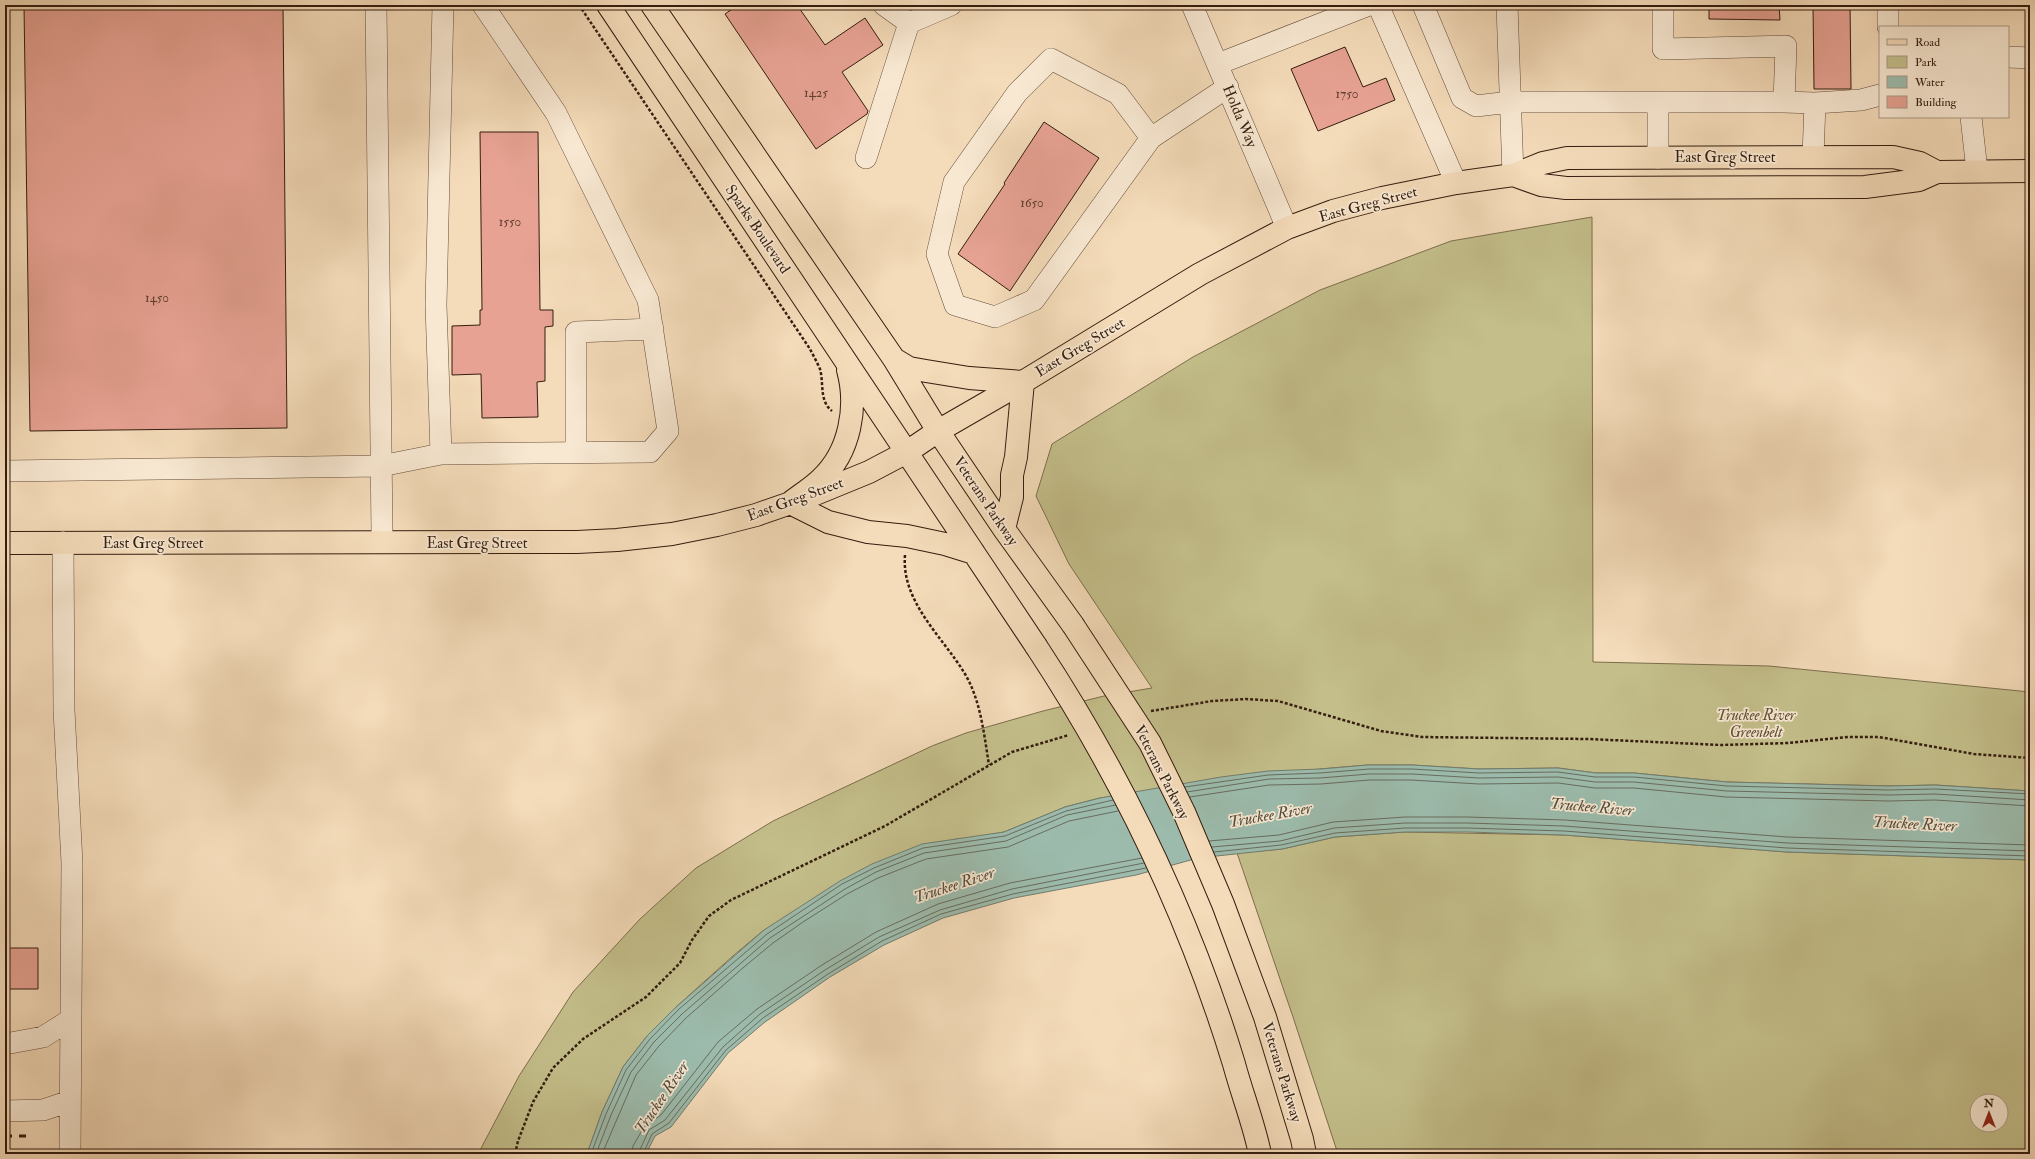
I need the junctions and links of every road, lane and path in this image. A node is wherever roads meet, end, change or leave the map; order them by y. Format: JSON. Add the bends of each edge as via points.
{"nodes":[{"id":1,"x":376,"y":5,"type":"edge"},
{"id":2,"x":443,"y":5,"type":"edge"},
{"id":3,"x":483,"y":5,"type":"edge"},
{"id":4,"x":580,"y":5,"type":"edge"},
{"id":5,"x":608,"y":5,"type":"edge"},
{"id":6,"x":652,"y":5,"type":"edge"},
{"id":7,"x":884,"y":5,"type":"edge"},
{"id":8,"x":951,"y":5,"type":"edge"},
{"id":9,"x":1192,"y":5,"type":"edge"},
{"id":10,"x":1369,"y":5,"type":"edge"},
{"id":11,"x":1378,"y":5,"type":"edge"},
{"id":12,"x":1423,"y":5,"type":"edge"},
{"id":13,"x":1507,"y":5,"type":"edge"},
{"id":14,"x":1663,"y":5,"type":"edge"},
{"id":15,"x":1888,"y":5,"type":"edge"},
{"id":16,"x":908,"y":23,"type":"junction"},
{"id":17,"x":1888,"y":26,"type":"edge"},
{"id":18,"x":2009,"y":57,"type":"edge"},
{"id":19,"x":2030,"y":58,"type":"edge"},
{"id":20,"x":1218,"y":64,"type":"junction"},
{"id":21,"x":1228,"y":87,"type":"junction"},
{"id":22,"x":1879,"y":95,"type":"edge"},
{"id":23,"x":1510,"y":102,"type":"junction"},
{"id":24,"x":1658,"y":102,"type":"junction"},
{"id":25,"x":1784,"y":102,"type":"junction"},
{"id":26,"x":1815,"y":103,"type":"junction"},
{"id":27,"x":1971,"y":118,"type":"edge"},
{"id":28,"x":1151,"y":138,"type":"junction"},
{"id":29,"x":1813,"y":157,"type":"junction"},
{"id":30,"x":866,"y":158,"type":"dead end"},
{"id":31,"x":1658,"y":158,"type":"junction"},
{"id":32,"x":1977,"y":171,"type":"junction"},
{"id":33,"x":2030,"y":171,"type":"edge"},
{"id":34,"x":1937,"y":172,"type":"junction"},
{"id":35,"x":1513,"y":175,"type":"junction"},
{"id":36,"x":1456,"y":183,"type":"junction"},
{"id":37,"x":1286,"y":228,"type":"junction"},
{"id":38,"x":653,"y":330,"type":"junction"},
{"id":39,"x":894,"y":359,"type":"junction"},
{"id":40,"x":845,"y":360,"type":"junction"},
{"id":41,"x":1023,"y":382,"type":"junction"},
{"id":42,"x":834,"y":412,"type":"dead end"},
{"id":43,"x":938,"y":431,"type":"junction"},
{"id":44,"x":907,"y":452,"type":"junction"},
{"id":45,"x":576,"y":453,"type":"junction"},
{"id":46,"x":441,"y":454,"type":"junction"},
{"id":47,"x":381,"y":466,"type":"junction"},
{"id":48,"x":5,"y":471,"type":"edge"},
{"id":49,"x":790,"y":503,"type":"junction"},
{"id":50,"x":1004,"y":529,"type":"junction"},
{"id":51,"x":382,"y":534,"type":"dead end"},
{"id":52,"x":63,"y":542,"type":"junction"},
{"id":53,"x":5,"y":543,"type":"edge"},
{"id":54,"x":906,"y":552,"type":"dead end"},
{"id":55,"x":974,"y":553,"type":"junction"},
{"id":56,"x":1149,"y":711,"type":"dead end"},
{"id":57,"x":1072,"y":735,"type":"dead end"},
{"id":58,"x":2030,"y":758,"type":"edge"},
{"id":59,"x":989,"y":765,"type":"junction"},
{"id":60,"x":70,"y":1020,"type":"junction"},
{"id":61,"x":5,"y":1044,"type":"edge"},
{"id":62,"x":70,"y":1101,"type":"junction"},
{"id":63,"x":5,"y":1111,"type":"edge"},
{"id":64,"x":70,"y":1154,"type":"edge"},
{"id":65,"x":515,"y":1154,"type":"edge"},
{"id":66,"x":1260,"y":1154,"type":"edge"},
{"id":67,"x":1305,"y":1154,"type":"edge"}],
"edges":[{"from":1,"to":47,"type":"street"},
{"from":2,"to":46,"type":"street","via":[[436,305]]},
{"from":3,"to":38,"type":"street","via":[[556,113],[648,300]]},
{"from":4,"to":42,"type":"path","via":[[810,348],[820,370],[827,407]]},
{"from":5,"to":40,"type":"main road","name":"Sparks Boulevard"},
{"from":6,"to":39,"type":"main road"},
{"from":7,"to":16,"type":"street"},
{"from":8,"to":16,"type":"street"},
{"from":9,"to":20,"type":"street","name":"Holda Way"},
{"from":10,"to":20,"type":"street"},
{"from":11,"to":36,"type":"street"},
{"from":12,"to":23,"type":"street","via":[[1462,98],[1476,106]]},
{"from":13,"to":23,"type":"street"},
{"from":14,"to":25,"type":"street","via":[[1663,49],[1786,46]]},
{"from":15,"to":17,"type":"street"},
{"from":16,"to":30,"type":"street"},
{"from":18,"to":19,"type":"street"},
{"from":20,"to":21,"type":"street","name":"Holda Way"},
{"from":21,"to":28,"type":"street"},
{"from":21,"to":37,"type":"street","name":"Holda Way"},
{"from":22,"to":26,"type":"street","via":[[1861,100]]},
{"from":23,"to":24,"type":"street"},
{"from":23,"to":35,"type":"street"},
{"from":24,"to":25,"type":"street"},
{"from":24,"to":31,"type":"street"},
{"from":25,"to":26,"type":"street"},
{"from":26,"to":29,"type":"street"},
{"from":27,"to":32,"type":"street"},
{"from":28,"to":28,"type":"street","via":[[1034,300],[995,317],[955,305],[937,254],[954,182],[1017,93],[1051,59],[1118,94]]},
{"from":29,"to":31,"type":"main road","name":"East Greg Street"},
{"from":29,"to":34,"type":"main road","name":"East Greg Street","via":[[1893,157],[1920,163]]},
{"from":31,"to":35,"type":"main road","name":"East Greg Street","via":[[1567,158],[1543,163]]},
{"from":32,"to":33,"type":"main road","name":"East Greg Street"},
{"from":32,"to":34,"type":"main road","name":"East Greg Street"},
{"from":34,"to":35,"type":"main road","name":"East Greg Street","via":[[1919,180],[1857,187],[1566,188],[1541,185]]},
{"from":35,"to":36,"type":"main road","name":"East Greg Street"},
{"from":36,"to":37,"type":"main road","name":"East Greg Street","via":[[1382,198],[1333,211]]},
{"from":37,"to":41,"type":"main road","name":"East Greg Street","via":[[1200,274]]},
{"from":38,"to":45,"type":"street","via":[[576,332]]},
{"from":38,"to":45,"type":"street","via":[[668,431],[650,452]]},
{"from":39,"to":41,"type":"main road","via":[[909,368],[969,378]]},
{"from":39,"to":43,"type":"main road"},
{"from":40,"to":44,"type":"main road","name":"Sparks Boulevard"},
{"from":40,"to":49,"type":"main road","via":[[853,387],[853,410],[848,432],[840,452],[822,478]]},
{"from":41,"to":43,"type":"main road","name":"East Greg Street"},
{"from":41,"to":50,"type":"main road","via":[[1012,475],[1012,497]]},
{"from":43,"to":44,"type":"main road","name":"East Greg Street"},
{"from":43,"to":50,"type":"main road","name":"Veterans Parkway"},
{"from":44,"to":49,"type":"main road","name":"East Greg Street","via":[[869,472]]},
{"from":44,"to":55,"type":"main road"},
{"from":45,"to":46,"type":"street"},
{"from":46,"to":47,"type":"street"},
{"from":47,"to":48,"type":"street"},
{"from":47,"to":51,"type":"street"},
{"from":49,"to":52,"type":"main road","name":"East Greg Street","via":[[717,525],[672,534],[601,541]]},
{"from":49,"to":55,"type":"main road","via":[[828,522],[868,532],[907,536],[945,544]]},
{"from":50,"to":67,"type":"main road","name":"Veterans Parkway","bridge":true,"via":[[1073,625],[1150,743],[1184,812],[1223,904],[1265,1017]]},
{"from":52,"to":53,"type":"main road","name":"East Greg Street"},
{"from":52,"to":60,"type":"street","via":[[64,710],[72,863]]},
{"from":54,"to":59,"type":"path","via":[[904,564],[908,587],[965,675],[975,697]]},
{"from":55,"to":66,"type":"main road","bridge":true,"via":[[1068,693],[1145,834],[1180,913],[1224,1030]]},
{"from":56,"to":58,"type":"path","via":[[1212,701],[1246,699],[1278,701],[1381,731],[1422,737],[1588,739],[1721,745],[1879,737],[1974,754]]},
{"from":57,"to":59,"type":"path","via":[[1012,752]]},
{"from":59,"to":65,"type":"path","via":[[885,826],[731,900],[710,916],[692,940],[680,964],[646,997],[583,1038],[553,1068],[533,1102]]},
{"from":60,"to":61,"type":"street","via":[[43,1037]]},
{"from":60,"to":62,"type":"street"},
{"from":62,"to":63,"type":"street","via":[[43,1110]]},
{"from":62,"to":64,"type":"street"}]}
